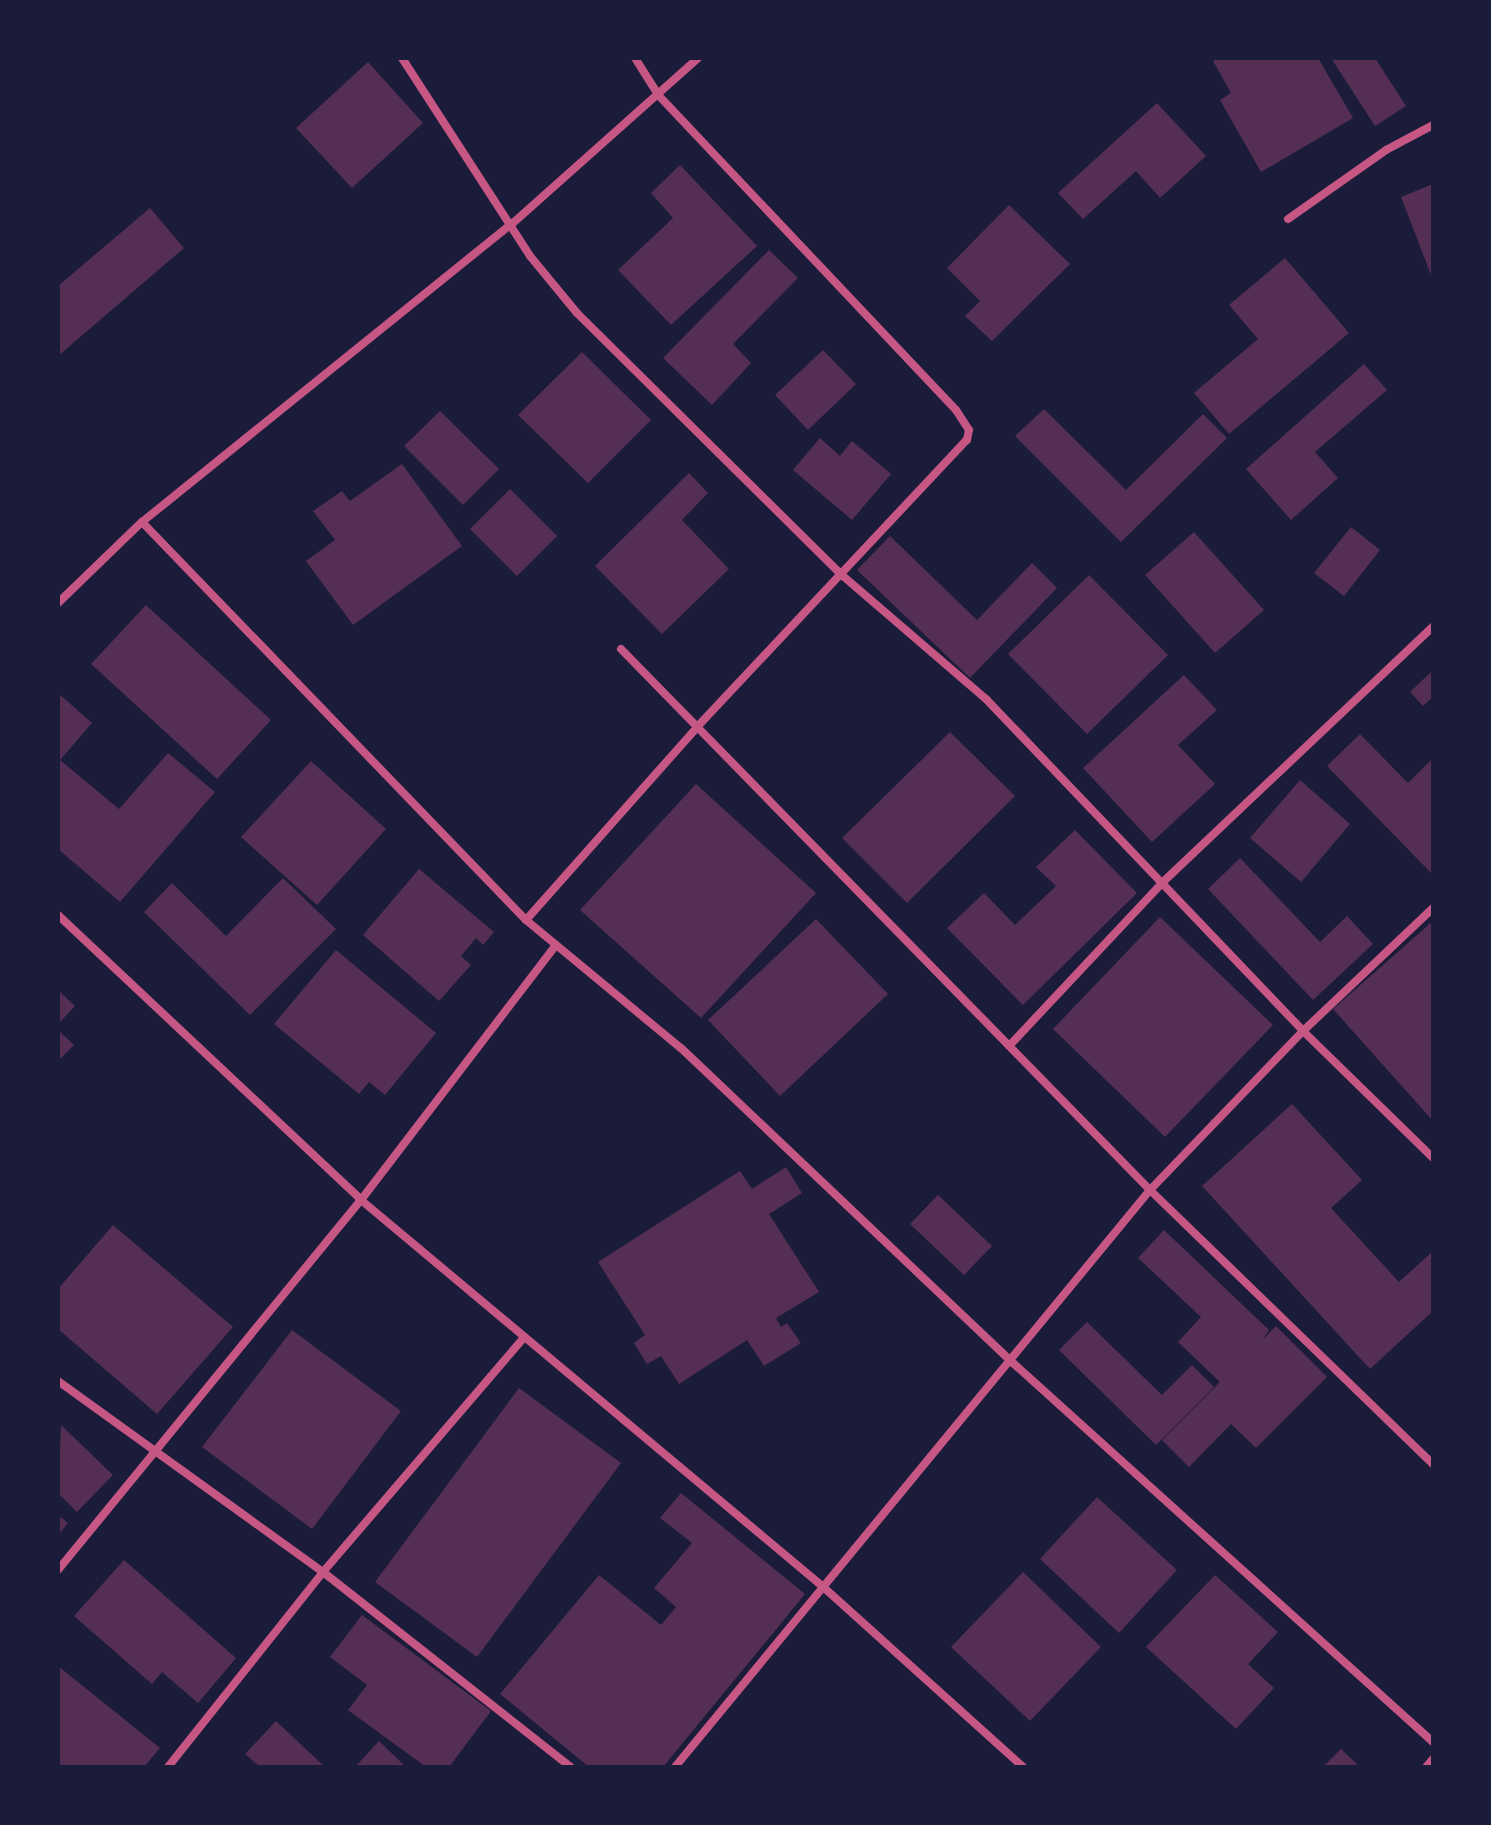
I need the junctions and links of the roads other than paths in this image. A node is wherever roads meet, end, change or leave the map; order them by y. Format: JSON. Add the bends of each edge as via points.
{"nodes":[{"id":1,"x":402,"y":58,"type":"edge"},
{"id":2,"x":635,"y":58,"type":"edge"},
{"id":3,"x":698,"y":58,"type":"edge"},
{"id":4,"x":659,"y":96,"type":"junction"},
{"id":5,"x":1433,"y":125,"type":"edge"},
{"id":6,"x":1288,"y":219,"type":"dead end"},
{"id":7,"x":513,"y":223,"type":"junction"},
{"id":8,"x":142,"y":522,"type":"junction"},
{"id":9,"x":843,"y":576,"type":"junction"},
{"id":10,"x":58,"y":603,"type":"edge"},
{"id":11,"x":1433,"y":627,"type":"edge"},
{"id":12,"x":621,"y":649,"type":"dead end"},
{"id":13,"x":698,"y":726,"type":"junction"},
{"id":14,"x":1164,"y":881,"type":"junction"},
{"id":15,"x":1433,"y":908,"type":"edge"},
{"id":16,"x":58,"y":915,"type":"edge"},
{"id":17,"x":526,"y":920,"type":"junction"},
{"id":18,"x":556,"y":945,"type":"junction"},
{"id":19,"x":1303,"y":1031,"type":"junction"},
{"id":20,"x":1010,"y":1045,"type":"junction"},
{"id":21,"x":1433,"y":1158,"type":"edge"},
{"id":22,"x":1150,"y":1190,"type":"junction"},
{"id":23,"x":361,"y":1200,"type":"junction"},
{"id":24,"x":522,"y":1340,"type":"junction"},
{"id":25,"x":1013,"y":1363,"type":"junction"},
{"id":26,"x":58,"y":1381,"type":"edge"},
{"id":27,"x":154,"y":1450,"type":"junction"},
{"id":28,"x":1433,"y":1464,"type":"edge"},
{"id":29,"x":58,"y":1570,"type":"edge"},
{"id":30,"x":323,"y":1572,"type":"junction"},
{"id":31,"x":821,"y":1585,"type":"junction"},
{"id":32,"x":1433,"y":1742,"type":"edge"},
{"id":33,"x":1433,"y":1759,"type":"edge"},
{"id":34,"x":168,"y":1767,"type":"edge"},
{"id":35,"x":571,"y":1767,"type":"edge"},
{"id":36,"x":675,"y":1767,"type":"edge"},
{"id":37,"x":1023,"y":1767,"type":"edge"},
{"id":38,"x":1426,"y":1767,"type":"edge"}],
"edges":[{"from":1,"to":7,"type":"street"},
{"from":2,"to":4,"type":"street"},
{"from":3,"to":4,"type":"street"},
{"from":4,"to":7,"type":"street"},
{"from":4,"to":9,"type":"street","via":[[967,422],[967,440]]},
{"from":5,"to":6,"type":"street","via":[[1386,150]]},
{"from":7,"to":8,"type":"street"},
{"from":7,"to":9,"type":"street","via":[[530,256],[577,313]]},
{"from":8,"to":10,"type":"street"},
{"from":8,"to":17,"type":"street"},
{"from":9,"to":13,"type":"street"},
{"from":9,"to":14,"type":"street","via":[[986,699]]},
{"from":11,"to":14,"type":"street"},
{"from":12,"to":13,"type":"street"},
{"from":13,"to":17,"type":"street"},
{"from":13,"to":20,"type":"street"},
{"from":14,"to":19,"type":"street"},
{"from":14,"to":20,"type":"street"},
{"from":15,"to":19,"type":"street"},
{"from":16,"to":23,"type":"street"},
{"from":17,"to":18,"type":"street"},
{"from":18,"to":23,"type":"street"},
{"from":18,"to":25,"type":"street","via":[[681,1048]]},
{"from":19,"to":21,"type":"street"},
{"from":19,"to":22,"type":"street"},
{"from":20,"to":22,"type":"street"},
{"from":22,"to":25,"type":"street"},
{"from":22,"to":28,"type":"street"},
{"from":23,"to":24,"type":"street"},
{"from":23,"to":27,"type":"street"},
{"from":24,"to":30,"type":"street"},
{"from":24,"to":31,"type":"street"},
{"from":25,"to":31,"type":"street"},
{"from":25,"to":32,"type":"street"},
{"from":26,"to":27,"type":"street"},
{"from":27,"to":29,"type":"street"},
{"from":27,"to":30,"type":"street"},
{"from":30,"to":34,"type":"street"},
{"from":30,"to":35,"type":"street"},
{"from":31,"to":36,"type":"street"},
{"from":31,"to":37,"type":"street"},
{"from":33,"to":38,"type":"street"}]}
